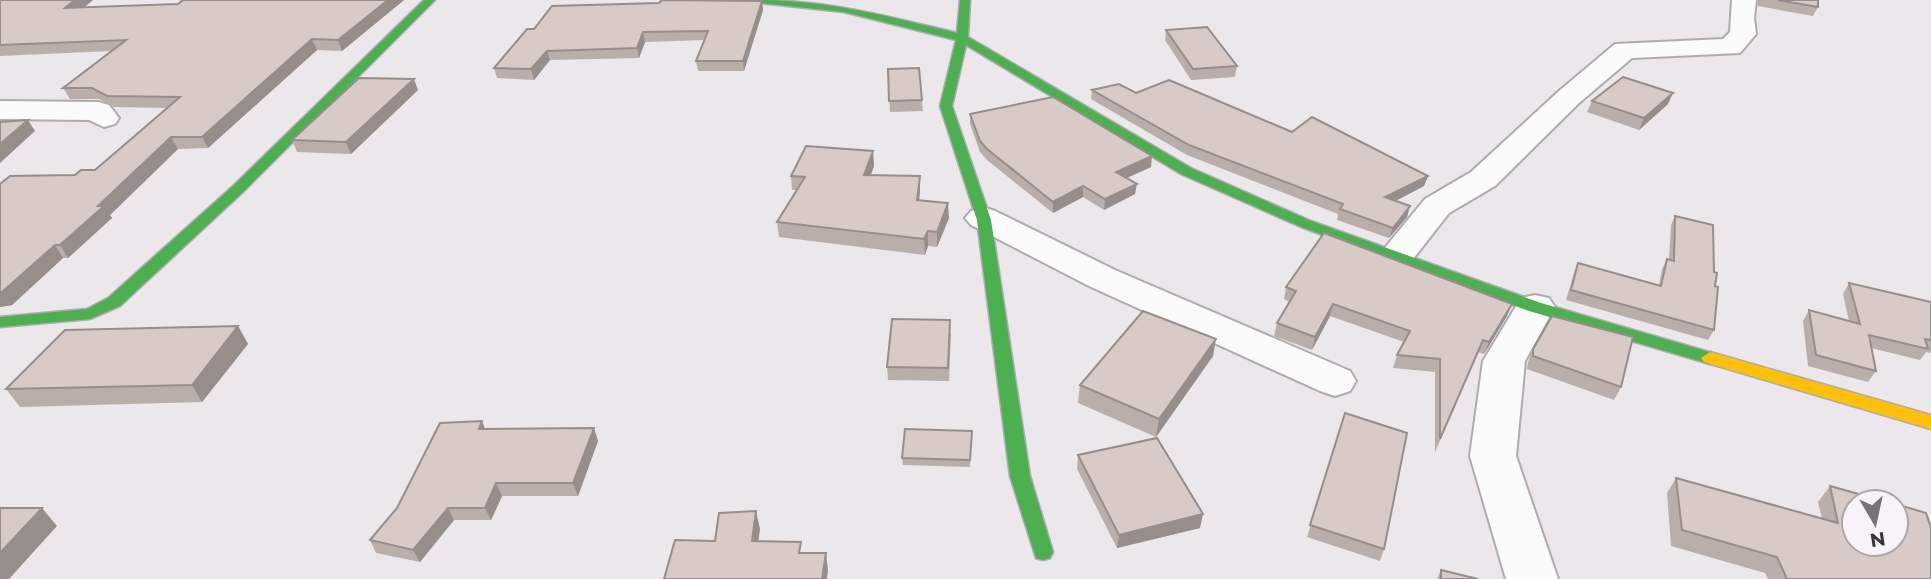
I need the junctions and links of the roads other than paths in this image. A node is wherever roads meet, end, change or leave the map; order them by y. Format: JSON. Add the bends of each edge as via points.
{"nodes":[{"id":1,"x":430,"y":0,"type":"edge"},
{"id":2,"x":759,"y":0,"type":"edge"},
{"id":3,"x":965,"y":0,"type":"edge"},
{"id":4,"x":1744,"y":0,"type":"edge"},
{"id":5,"x":962,"y":38,"type":"junction"},
{"id":6,"x":0,"y":110,"type":"edge"},
{"id":7,"x":104,"y":118,"type":"dead end"},
{"id":8,"x":983,"y":218,"type":"junction"},
{"id":9,"x":1397,"y":255,"type":"junction"},
{"id":10,"x":1535,"y":307,"type":"junction"},
{"id":11,"x":0,"y":322,"type":"edge"},
{"id":12,"x":1335,"y":380,"type":"dead end"},
{"id":13,"x":1931,"y":422,"type":"edge"},
{"id":14,"x":1042,"y":552,"type":"dead end"},
{"id":15,"x":1532,"y":579,"type":"edge"}],
"edges":[{"from":1,"to":11,"type":"street","via":[[238,190],[114,302],[90,314]]},
{"from":2,"to":5,"type":"street","via":[[844,9]]},
{"from":3,"to":5,"type":"street"},
{"from":4,"to":9,"type":"street","via":[[1743,34],[1730,47],[1625,50],[1483,178],[1437,206]]},
{"from":5,"to":8,"type":"street","via":[[946,106]]},
{"from":5,"to":9,"type":"street","via":[[1186,171],[1306,223]]},
{"from":6,"to":7,"type":"street","via":[[98,111]]},
{"from":8,"to":12,"type":"street","via":[[1102,278]]},
{"from":8,"to":14,"type":"street","via":[[1020,476]]},
{"from":9,"to":10,"type":"street"},
{"from":10,"to":13,"type":"street"},
{"from":10,"to":15,"type":"street","via":[[1504,361],[1493,456]]}]}
